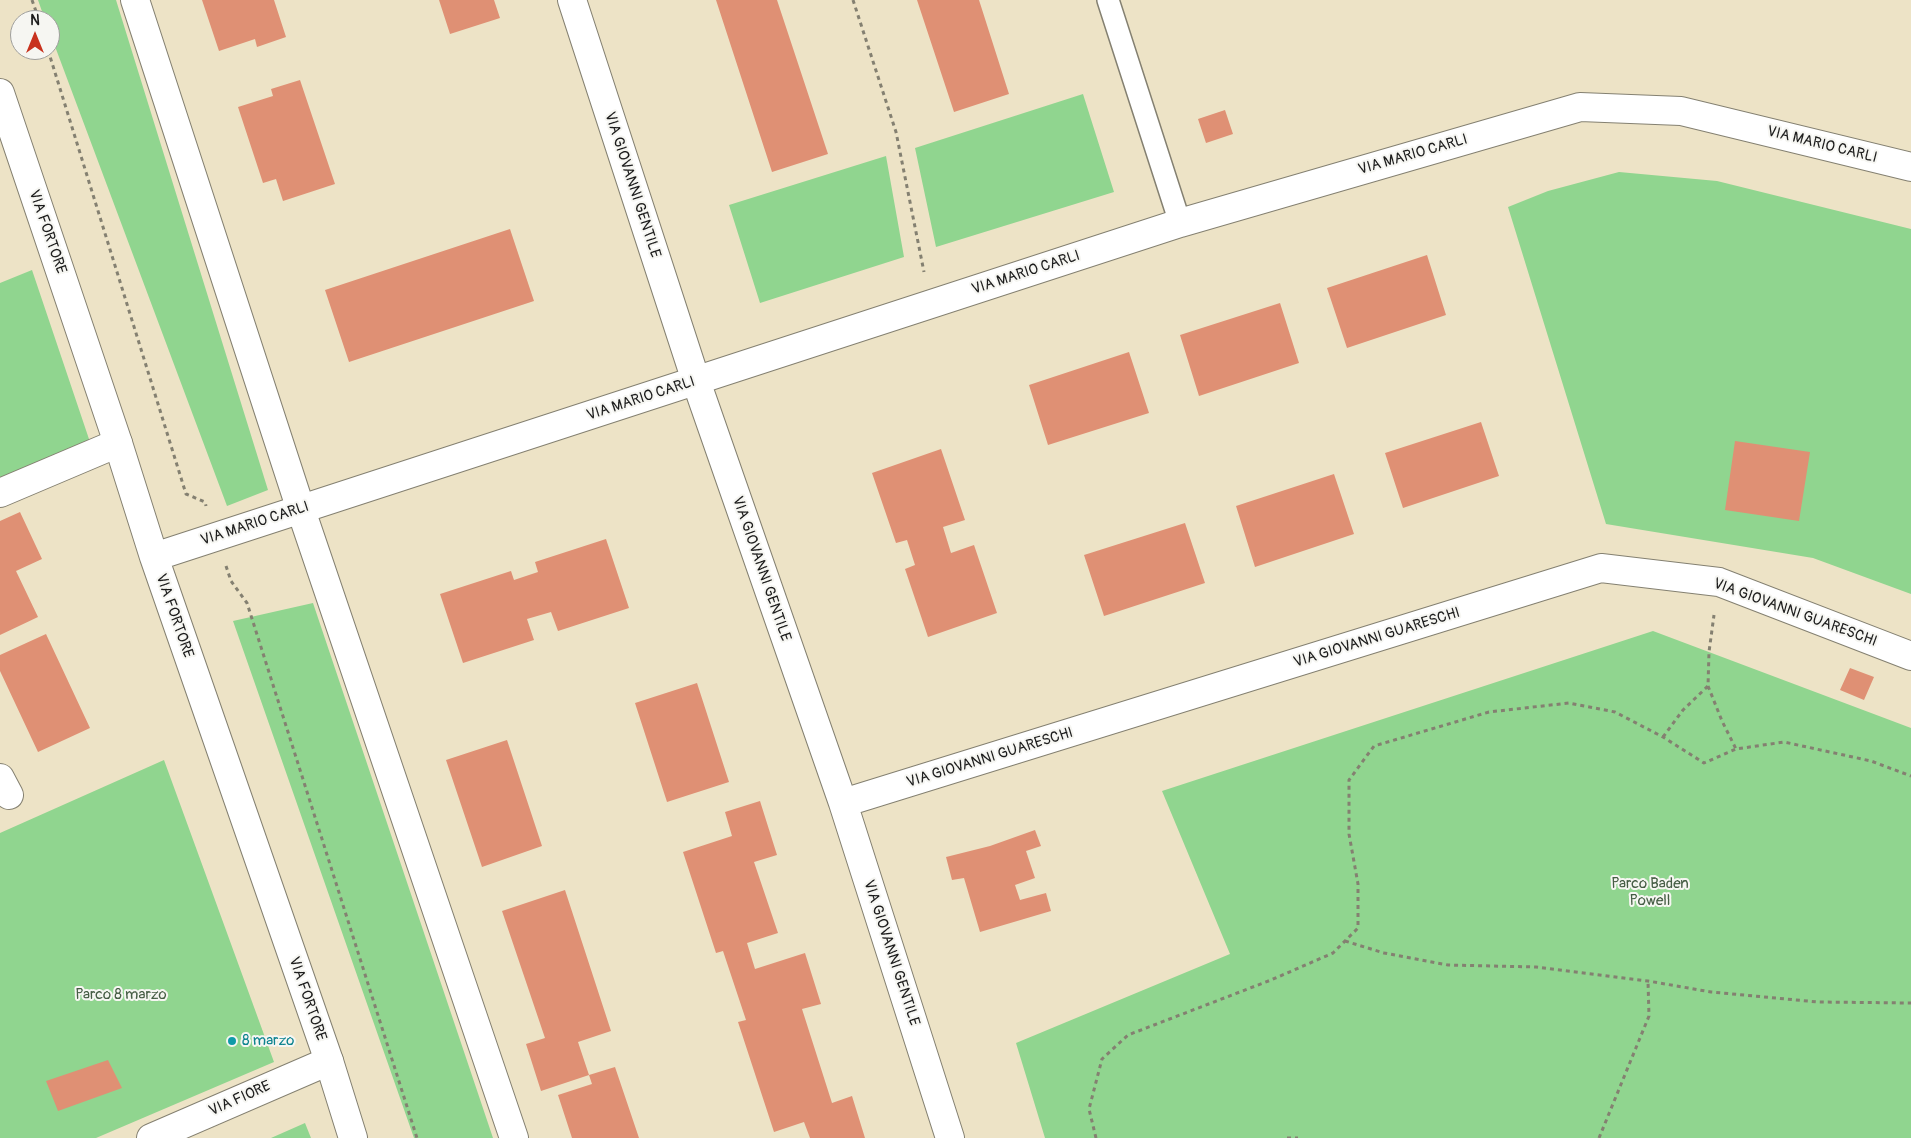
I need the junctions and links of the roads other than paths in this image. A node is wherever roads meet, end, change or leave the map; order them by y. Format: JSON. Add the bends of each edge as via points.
{"nodes":[{"id":1,"x":136,"y":0,"type":"edge"},
{"id":2,"x":572,"y":0,"type":"edge"},
{"id":3,"x":1108,"y":0,"type":"edge"},
{"id":4,"x":0,"y":93,"type":"edge"},
{"id":5,"x":1911,"y":167,"type":"edge"},
{"id":6,"x":1180,"y":223,"type":"junction"},
{"id":7,"x":696,"y":381,"type":"junction"},
{"id":8,"x":118,"y":443,"type":"junction"},
{"id":9,"x":0,"y":494,"type":"edge"},
{"id":10,"x":300,"y":510,"type":"junction"},
{"id":11,"x":154,"y":557,"type":"junction"},
{"id":12,"x":1911,"y":656,"type":"edge"},
{"id":13,"x":843,"y":804,"type":"junction"},
{"id":14,"x":328,"y":1061,"type":"junction"},
{"id":15,"x":151,"y":1138,"type":"edge"},
{"id":16,"x":353,"y":1138,"type":"edge"},
{"id":17,"x":514,"y":1138,"type":"edge"},
{"id":18,"x":950,"y":1138,"type":"edge"}],
"edges":[{"from":1,"to":10,"type":"street"},
{"from":2,"to":7,"type":"street","name":"VIA GIOVANNI GENTILE"},
{"from":3,"to":6,"type":"lane"},
{"from":4,"to":8,"type":"street","name":"VIA FORTORE"},
{"from":5,"to":6,"type":"street","name":"VIA MARIO CARLI","via":[[1681,111],[1580,107]]},
{"from":6,"to":7,"type":"street","name":"VIA MARIO CARLI"},
{"from":7,"to":10,"type":"street","name":"VIA MARIO CARLI"},
{"from":7,"to":13,"type":"street","name":"VIA GIOVANNI GENTILE"},
{"from":8,"to":9,"type":"street"},
{"from":8,"to":11,"type":"street","name":"VIA FORTORE"},
{"from":10,"to":11,"type":"street","name":"VIA MARIO CARLI"},
{"from":10,"to":17,"type":"street"},
{"from":11,"to":14,"type":"street","name":"VIA FORTORE"},
{"from":12,"to":13,"type":"street","name":"VIA GIOVANNI GUARESCHI","via":[[1719,582],[1601,568]]},
{"from":13,"to":18,"type":"street","name":"VIA GIOVANNI GENTILE"},
{"from":14,"to":15,"type":"street","name":"VIA FIORE"},
{"from":14,"to":16,"type":"street","name":"VIA FORTORE"}]}
